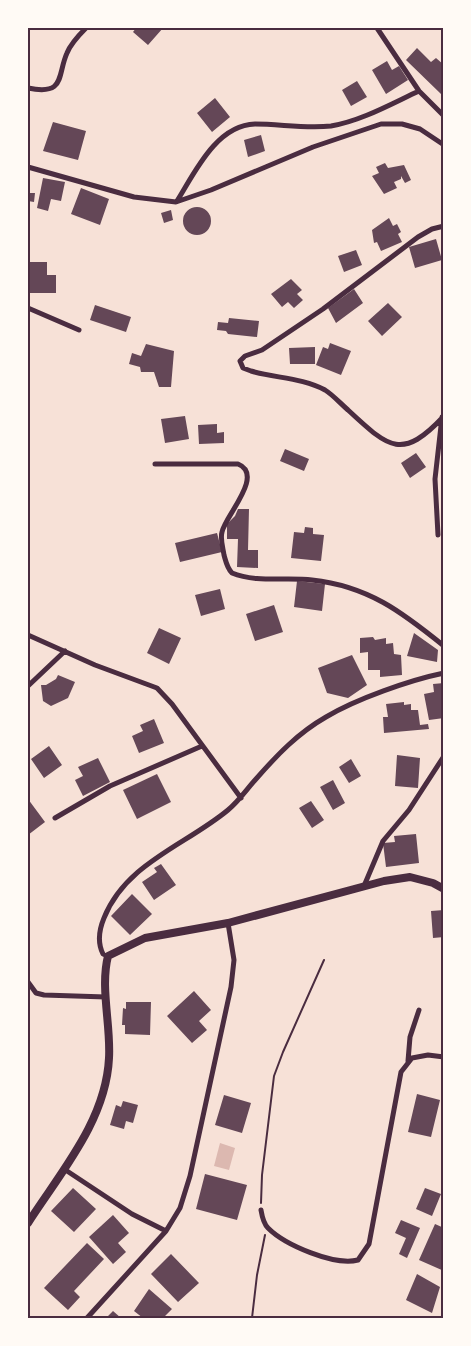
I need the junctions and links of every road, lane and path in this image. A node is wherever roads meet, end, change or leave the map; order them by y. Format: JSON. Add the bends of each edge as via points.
{"nodes":[{"id":1,"x":86,"y":28,"type":"edge"},
{"id":2,"x":377,"y":28,"type":"edge"},
{"id":3,"x":28,"y":88,"type":"edge"},
{"id":4,"x":419,"y":90,"type":"junction"},
{"id":5,"x":444,"y":116,"type":"edge"},
{"id":6,"x":444,"y":146,"type":"edge"},
{"id":7,"x":28,"y":167,"type":"edge"},
{"id":8,"x":176,"y":202,"type":"junction"},
{"id":9,"x":444,"y":226,"type":"edge"},
{"id":10,"x":28,"y":308,"type":"edge"},
{"id":11,"x":79,"y":330,"type":"dead end"},
{"id":12,"x":443,"y":416,"type":"edge"},
{"id":13,"x":155,"y":464,"type":"dead end"},
{"id":14,"x":438,"y":535,"type":"dead end"},
{"id":15,"x":28,"y":635,"type":"edge"},
{"id":16,"x":444,"y":646,"type":"edge"},
{"id":17,"x":65,"y":651,"type":"junction"},
{"id":18,"x":444,"y":673,"type":"edge"},
{"id":19,"x":28,"y":686,"type":"edge"},
{"id":20,"x":202,"y":746,"type":"junction"},
{"id":21,"x":444,"y":756,"type":"edge"},
{"id":22,"x":241,"y":798,"type":"junction"},
{"id":23,"x":55,"y":818,"type":"dead end"},
{"id":24,"x":364,"y":886,"type":"junction"},
{"id":25,"x":444,"y":889,"type":"edge"},
{"id":26,"x":228,"y":923,"type":"junction"},
{"id":27,"x":108,"y":956,"type":"junction"},
{"id":28,"x":324,"y":960,"type":"dead end"},
{"id":29,"x":28,"y":982,"type":"edge"},
{"id":30,"x":107,"y":997,"type":"junction"},
{"id":31,"x":419,"y":1010,"type":"dead end"},
{"id":32,"x":444,"y":1057,"type":"edge"},
{"id":33,"x":408,"y":1062,"type":"junction"},
{"id":34,"x":64,"y":1168,"type":"junction"},
{"id":35,"x":261,"y":1210,"type":"joint"},
{"id":36,"x":28,"y":1223,"type":"edge"},
{"id":37,"x":267,"y":1228,"type":"junction"},
{"id":38,"x":166,"y":1231,"type":"junction"},
{"id":39,"x":87,"y":1318,"type":"edge"},
{"id":40,"x":252,"y":1318,"type":"edge"}],
"edges":[{"from":1,"to":3,"type":"street","via":[[67,52],[58,83],[50,89]]},
{"from":2,"to":4,"type":"street"},
{"from":4,"to":5,"type":"street"},
{"from":4,"to":8,"type":"street","via":[[340,124],[319,127],[240,126],[211,150]]},
{"from":6,"to":8,"type":"street","via":[[420,129],[402,124],[381,124],[313,147]]},
{"from":7,"to":8,"type":"street","via":[[134,197]]},
{"from":9,"to":12,"type":"street","via":[[418,237],[324,309],[240,361],[243,368],[251,371],[304,382],[324,390],[393,444],[404,446],[418,440]]},
{"from":10,"to":11,"type":"street"},
{"from":12,"to":14,"type":"street","via":[[435,479]]},
{"from":13,"to":16,"type":"street","via":[[238,464],[246,468],[245,488],[222,532],[226,560],[232,573],[312,580],[349,587],[401,612]]},
{"from":15,"to":17,"type":"street"},
{"from":17,"to":19,"type":"street"},
{"from":17,"to":20,"type":"street","via":[[157,688]]},
{"from":18,"to":22,"type":"street","via":[[374,696],[328,716],[290,741]]},
{"from":20,"to":22,"type":"street"},
{"from":20,"to":23,"type":"street","via":[[110,786]]},
{"from":21,"to":24,"type":"street","via":[[409,810],[382,841]]},
{"from":22,"to":27,"type":"street","via":[[126,881],[102,922],[99,944],[103,954]]},
{"from":24,"to":25,"type":"main road","via":[[410,877]]},
{"from":24,"to":26,"type":"main road"},
{"from":26,"to":27,"type":"main road","via":[[145,938]]},
{"from":26,"to":38,"type":"street","via":[[234,960],[231,987],[185,1193]]},
{"from":27,"to":30,"type":"main road","via":[[105,968]]},
{"from":28,"to":35,"type":"path","via":[[274,1076]]},
{"from":29,"to":30,"type":"street","via":[[36,992],[44,995]]},
{"from":30,"to":34,"type":"main road","via":[[109,1059],[105,1083],[93,1118]]},
{"from":31,"to":33,"type":"street","via":[[410,1037]]},
{"from":32,"to":33,"type":"street","via":[[428,1055]]},
{"from":33,"to":37,"type":"street","via":[[401,1072],[369,1244],[358,1260],[337,1260],[305,1251]]},
{"from":34,"to":36,"type":"main road"},
{"from":34,"to":38,"type":"street","via":[[132,1214]]},
{"from":35,"to":37,"type":"street"},
{"from":37,"to":40,"type":"path","via":[[261,1248]]},
{"from":38,"to":39,"type":"street"}]}
